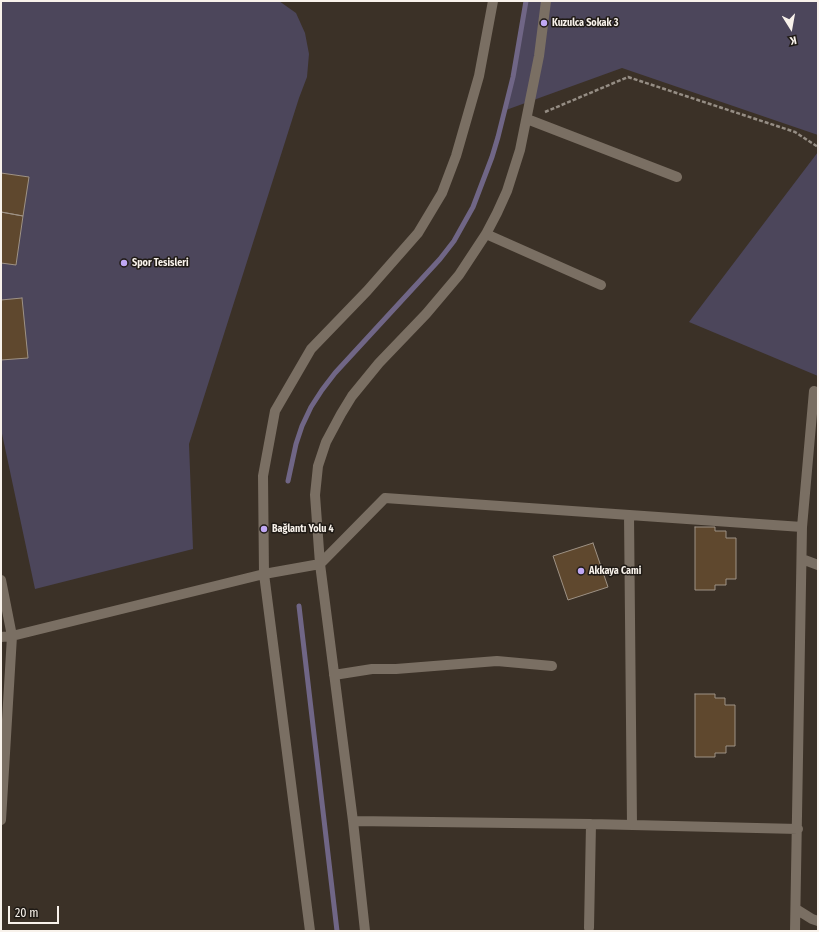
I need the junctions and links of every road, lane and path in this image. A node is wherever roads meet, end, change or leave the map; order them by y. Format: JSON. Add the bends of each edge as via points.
{"nodes":[{"id":1,"x":493,"y":1,"type":"edge"},
{"id":2,"x":546,"y":1,"type":"edge"},
{"id":3,"x":527,"y":119,"type":"junction"},
{"id":4,"x":818,"y":147,"type":"edge"},
{"id":5,"x":677,"y":177,"type":"dead end"},
{"id":6,"x":486,"y":234,"type":"junction"},
{"id":7,"x":601,"y":285,"type":"dead end"},
{"id":8,"x":814,"y":391,"type":"dead end"},
{"id":9,"x":629,"y":515,"type":"junction"},
{"id":10,"x":802,"y":527,"type":"junction"},
{"id":11,"x":802,"y":559,"type":"junction"},
{"id":12,"x":320,"y":564,"type":"junction"},
{"id":13,"x":818,"y":565,"type":"edge"},
{"id":14,"x":264,"y":574,"type":"junction"},
{"id":15,"x":1,"y":580,"type":"edge"},
{"id":16,"x":12,"y":636,"type":"junction"},
{"id":17,"x":1,"y":637,"type":"edge"},
{"id":18,"x":552,"y":666,"type":"dead end"},
{"id":19,"x":334,"y":675,"type":"junction"},
{"id":20,"x":1,"y":820,"type":"edge"},
{"id":21,"x":353,"y":821,"type":"junction"},
{"id":22,"x":591,"y":824,"type":"junction"},
{"id":23,"x":632,"y":825,"type":"junction"},
{"id":24,"x":798,"y":829,"type":"junction"},
{"id":25,"x":796,"y":909,"type":"junction"},
{"id":26,"x":818,"y":921,"type":"edge"},
{"id":27,"x":589,"y":928,"type":"dead end"},
{"id":28,"x":310,"y":931,"type":"edge"},
{"id":29,"x":365,"y":931,"type":"edge"},
{"id":30,"x":795,"y":931,"type":"edge"}],
"edges":[{"from":1,"to":14,"type":"street","via":[[479,76],[456,156],[442,193],[418,233],[311,349],[276,411],[263,476]]},
{"from":2,"to":3,"type":"street","via":[[540,56]]},
{"from":3,"to":4,"type":"path","via":[[628,77],[795,132]]},
{"from":3,"to":5,"type":"street"},
{"from":3,"to":6,"type":"street","via":[[510,184]]},
{"from":6,"to":7,"type":"street"},
{"from":6,"to":12,"type":"street","via":[[443,295],[365,379],[331,432],[322,452],[316,481]]},
{"from":8,"to":10,"type":"street"},
{"from":9,"to":10,"type":"street"},
{"from":9,"to":12,"type":"street","via":[[385,498]]},
{"from":9,"to":23,"type":"street"},
{"from":10,"to":11,"type":"street"},
{"from":11,"to":13,"type":"street"},
{"from":11,"to":24,"type":"street"},
{"from":12,"to":14,"type":"street"},
{"from":12,"to":19,"type":"street"},
{"from":14,"to":16,"type":"street"},
{"from":14,"to":28,"type":"street"},
{"from":15,"to":16,"type":"street"},
{"from":16,"to":17,"type":"street"},
{"from":16,"to":20,"type":"street"},
{"from":18,"to":19,"type":"street","via":[[497,661],[396,670],[372,669]]},
{"from":19,"to":21,"type":"street"},
{"from":21,"to":22,"type":"street"},
{"from":21,"to":29,"type":"street"},
{"from":22,"to":23,"type":"street"},
{"from":22,"to":27,"type":"street"},
{"from":23,"to":24,"type":"street"},
{"from":24,"to":25,"type":"street"},
{"from":25,"to":26,"type":"street"},
{"from":25,"to":30,"type":"street"}]}
